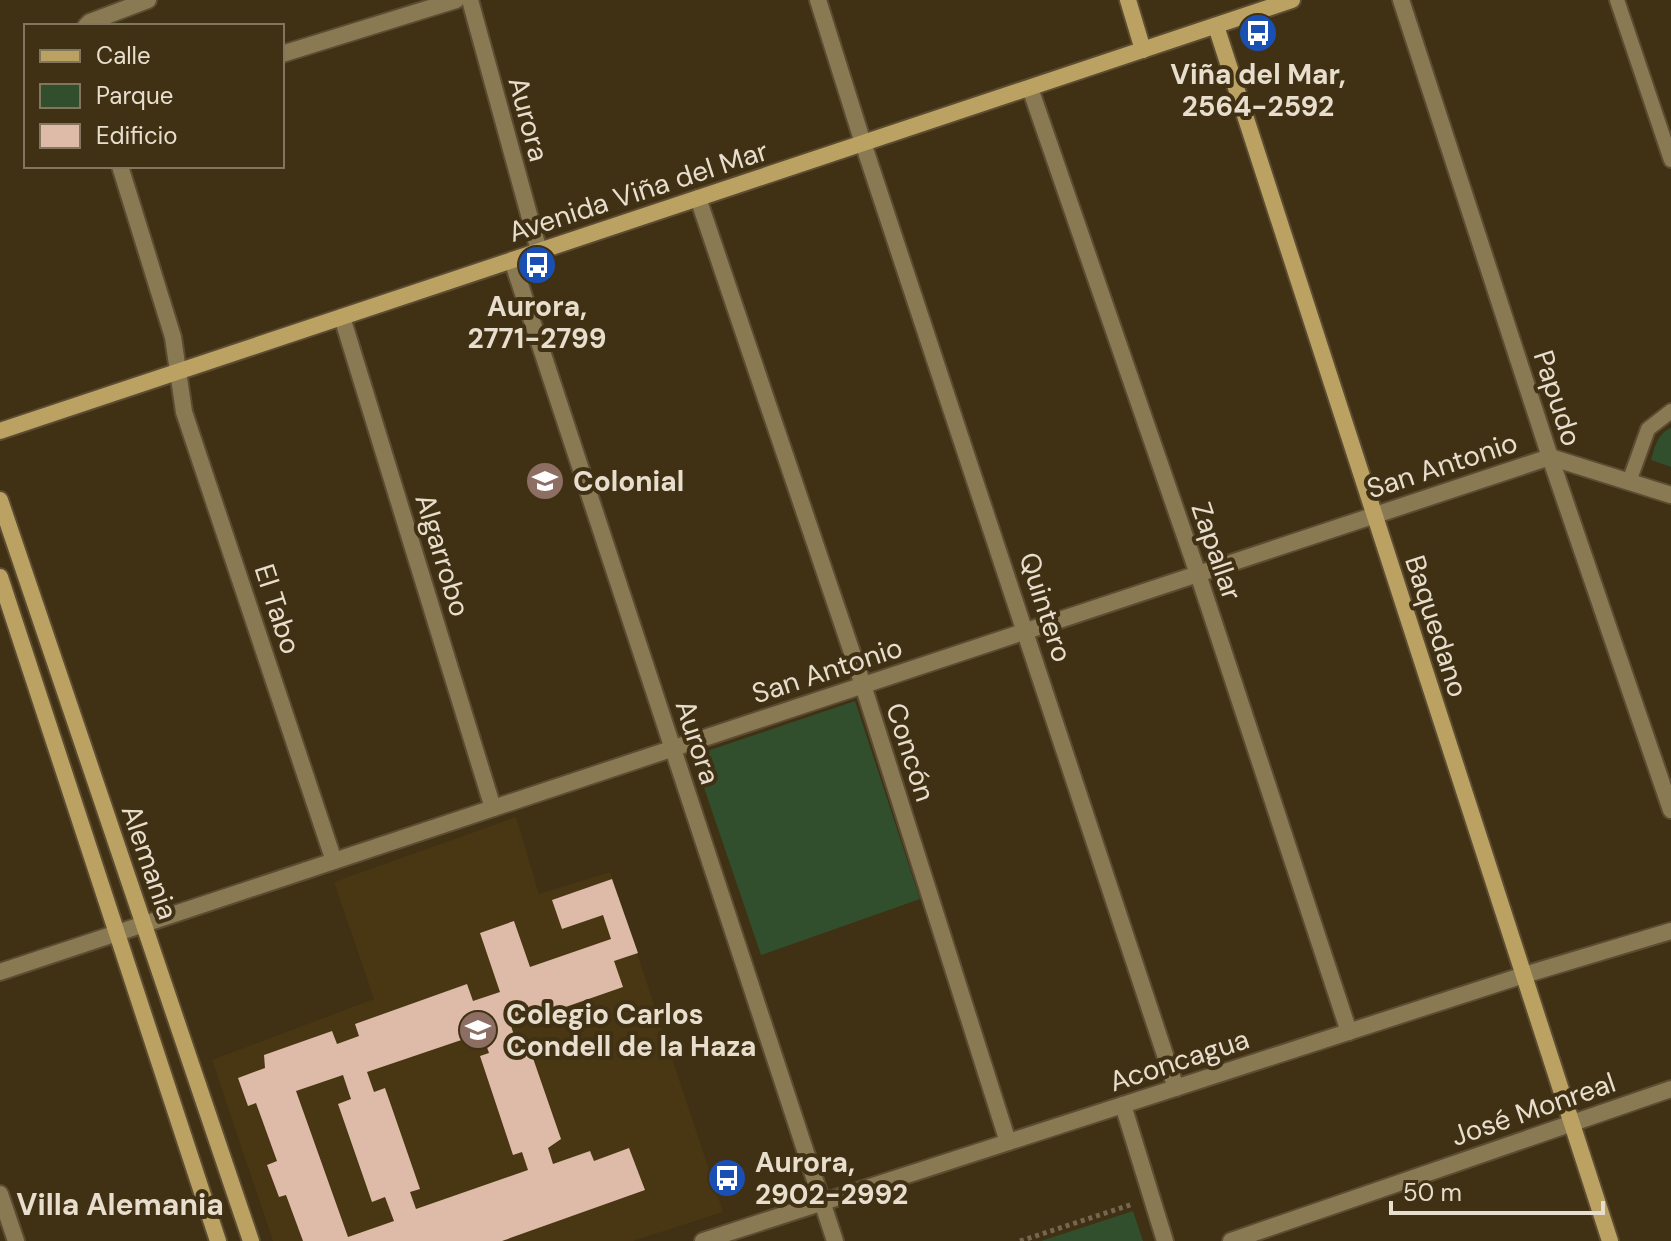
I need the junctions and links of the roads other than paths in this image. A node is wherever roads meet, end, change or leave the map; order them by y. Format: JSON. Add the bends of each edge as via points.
{"nodes":[{"id":1,"x":148,"y":0,"type":"edge"},
{"id":2,"x":456,"y":0,"type":"edge"},
{"id":3,"x":470,"y":0,"type":"edge"},
{"id":4,"x":818,"y":0,"type":"edge"},
{"id":5,"x":1128,"y":0,"type":"edge"},
{"id":6,"x":1292,"y":0,"type":"edge"},
{"id":7,"x":1401,"y":0,"type":"edge"},
{"id":8,"x":1617,"y":0,"type":"edge"},
{"id":9,"x":88,"y":24,"type":"edge"},
{"id":10,"x":1216,"y":26,"type":"junction"},
{"id":11,"x":1143,"y":50,"type":"junction"},
{"id":12,"x":284,"y":53,"type":"edge"},
{"id":13,"x":1030,"y":88,"type":"junction"},
{"id":14,"x":863,"y":143,"type":"junction"},
{"id":15,"x":1671,"y":160,"type":"edge"},
{"id":16,"x":121,"y":168,"type":"edge"},
{"id":17,"x":698,"y":198,"type":"junction"},
{"id":18,"x":539,"y":251,"type":"junction"},
{"id":19,"x":512,"y":260,"type":"junction"},
{"id":20,"x":342,"y":317,"type":"junction"},
{"id":21,"x":178,"y":371,"type":"junction"},
{"id":22,"x":1671,"y":411,"type":"edge"},
{"id":23,"x":0,"y":431,"type":"edge"},
{"id":24,"x":1550,"y":457,"type":"junction"},
{"id":25,"x":1629,"y":482,"type":"junction"},
{"id":26,"x":1671,"y":495,"type":"edge"},
{"id":27,"x":0,"y":500,"type":"edge"},
{"id":28,"x":1373,"y":515,"type":"junction"},
{"id":29,"x":1198,"y":574,"type":"junction"},
{"id":30,"x":0,"y":577,"type":"edge"},
{"id":31,"x":1026,"y":631,"type":"junction"},
{"id":32,"x":863,"y":685,"type":"junction"},
{"id":33,"x":673,"y":748,"type":"junction"},
{"id":34,"x":493,"y":808,"type":"junction"},
{"id":35,"x":1671,"y":810,"type":"edge"},
{"id":36,"x":334,"y":861,"type":"junction"},
{"id":37,"x":143,"y":924,"type":"junction"},
{"id":38,"x":1671,"y":931,"type":"edge"},
{"id":39,"x":115,"y":934,"type":"junction"},
{"id":40,"x":0,"y":972,"type":"edge"},
{"id":41,"x":1524,"y":975,"type":"junction"},
{"id":42,"x":1349,"y":1032,"type":"junction"},
{"id":43,"x":1176,"y":1088,"type":"junction"},
{"id":44,"x":1671,"y":1089,"type":"edge"},
{"id":45,"x":1123,"y":1105,"type":"junction"},
{"id":46,"x":1571,"y":1123,"type":"junction"},
{"id":47,"x":1008,"y":1142,"type":"junction"},
{"id":48,"x":0,"y":1194,"type":"edge"},
{"id":49,"x":822,"y":1202,"type":"junction"},
{"id":50,"x":16,"y":1241,"type":"edge"},
{"id":51,"x":218,"y":1241,"type":"edge"},
{"id":52,"x":251,"y":1241,"type":"edge"},
{"id":53,"x":703,"y":1241,"type":"edge"},
{"id":54,"x":835,"y":1241,"type":"edge"},
{"id":55,"x":1165,"y":1241,"type":"edge"},
{"id":56,"x":1231,"y":1241,"type":"edge"},
{"id":57,"x":1610,"y":1241,"type":"edge"}],
"edges":[{"from":1,"to":9,"type":"street"},
{"from":2,"to":12,"type":"street"},
{"from":3,"to":18,"type":"street","name":"Aurora"},
{"from":4,"to":14,"type":"street","name":"Quintero"},
{"from":5,"to":11,"type":"street"},
{"from":6,"to":10,"type":"street","name":"Avenida Viña del Mar"},
{"from":7,"to":24,"type":"street","name":"Papudo"},
{"from":8,"to":15,"type":"lane"},
{"from":10,"to":11,"type":"street","name":"Avenida Viña del Mar"},
{"from":10,"to":28,"type":"street","name":"Baquedano"},
{"from":11,"to":13,"type":"street","name":"Avenida Viña del Mar"},
{"from":13,"to":14,"type":"street","name":"Avenida Viña del Mar"},
{"from":13,"to":29,"type":"street","name":"Zapallar"},
{"from":14,"to":17,"type":"street","name":"Avenida Viña del Mar"},
{"from":14,"to":31,"type":"street","name":"Quintero"},
{"from":16,"to":21,"type":"street","via":[[173,337]]},
{"from":17,"to":18,"type":"street","name":"Avenida Viña del Mar"},
{"from":17,"to":32,"type":"street","name":"Concón"},
{"from":18,"to":19,"type":"street","name":"Avenida Viña del Mar"},
{"from":19,"to":20,"type":"street","name":"Avenida Viña del Mar"},
{"from":19,"to":33,"type":"street","name":"Aurora"},
{"from":20,"to":21,"type":"street","name":"Avenida Viña del Mar"},
{"from":20,"to":34,"type":"street","name":"Algarrobo"},
{"from":21,"to":23,"type":"street","name":"Avenida Viña del Mar"},
{"from":21,"to":36,"type":"street","name":"El Tabo","via":[[184,412]]},
{"from":22,"to":25,"type":"lane","via":[[1648,429]]},
{"from":24,"to":25,"type":"street","name":"San Antonio"},
{"from":24,"to":28,"type":"street","name":"San Antonio"},
{"from":24,"to":35,"type":"street","name":"Papudo"},
{"from":25,"to":26,"type":"street","name":"San Antonio"},
{"from":27,"to":37,"type":"street","name":"Alemania"},
{"from":28,"to":29,"type":"street","name":"San Antonio"},
{"from":28,"to":41,"type":"street","name":"Baquedano"},
{"from":29,"to":31,"type":"street","name":"San Antonio"},
{"from":29,"to":42,"type":"street","name":"Zapallar"},
{"from":30,"to":39,"type":"street","name":"Alemania"},
{"from":31,"to":32,"type":"street","name":"San Antonio"},
{"from":31,"to":43,"type":"street","name":"Quintero"},
{"from":32,"to":33,"type":"street","name":"San Antonio"},
{"from":32,"to":47,"type":"street","name":"Concón"},
{"from":33,"to":34,"type":"street","name":"San Antonio"},
{"from":33,"to":49,"type":"street","name":"Aurora"},
{"from":34,"to":36,"type":"street","name":"San Antonio"},
{"from":36,"to":37,"type":"street","name":"San Antonio"},
{"from":37,"to":39,"type":"street","name":"San Antonio"},
{"from":37,"to":52,"type":"street","name":"Alemania"},
{"from":38,"to":41,"type":"street","name":"Aconcagua"},
{"from":39,"to":40,"type":"street","name":"San Antonio"},
{"from":39,"to":51,"type":"street","name":"Alemania"},
{"from":41,"to":42,"type":"street","name":"Aconcagua"},
{"from":41,"to":46,"type":"street","name":"Baquedano"},
{"from":42,"to":43,"type":"street","name":"Aconcagua"},
{"from":43,"to":45,"type":"street","name":"Aconcagua"},
{"from":44,"to":46,"type":"street","name":"José Monreal"},
{"from":45,"to":47,"type":"street","name":"Aconcagua"},
{"from":45,"to":55,"type":"street"},
{"from":46,"to":56,"type":"street","name":"José Monreal"},
{"from":46,"to":57,"type":"street","name":"Baquedano"},
{"from":47,"to":49,"type":"street","name":"Aconcagua"},
{"from":48,"to":50,"type":"street"},
{"from":49,"to":53,"type":"street","name":"Aconcagua"},
{"from":49,"to":54,"type":"street","name":"Aurora"}]}
